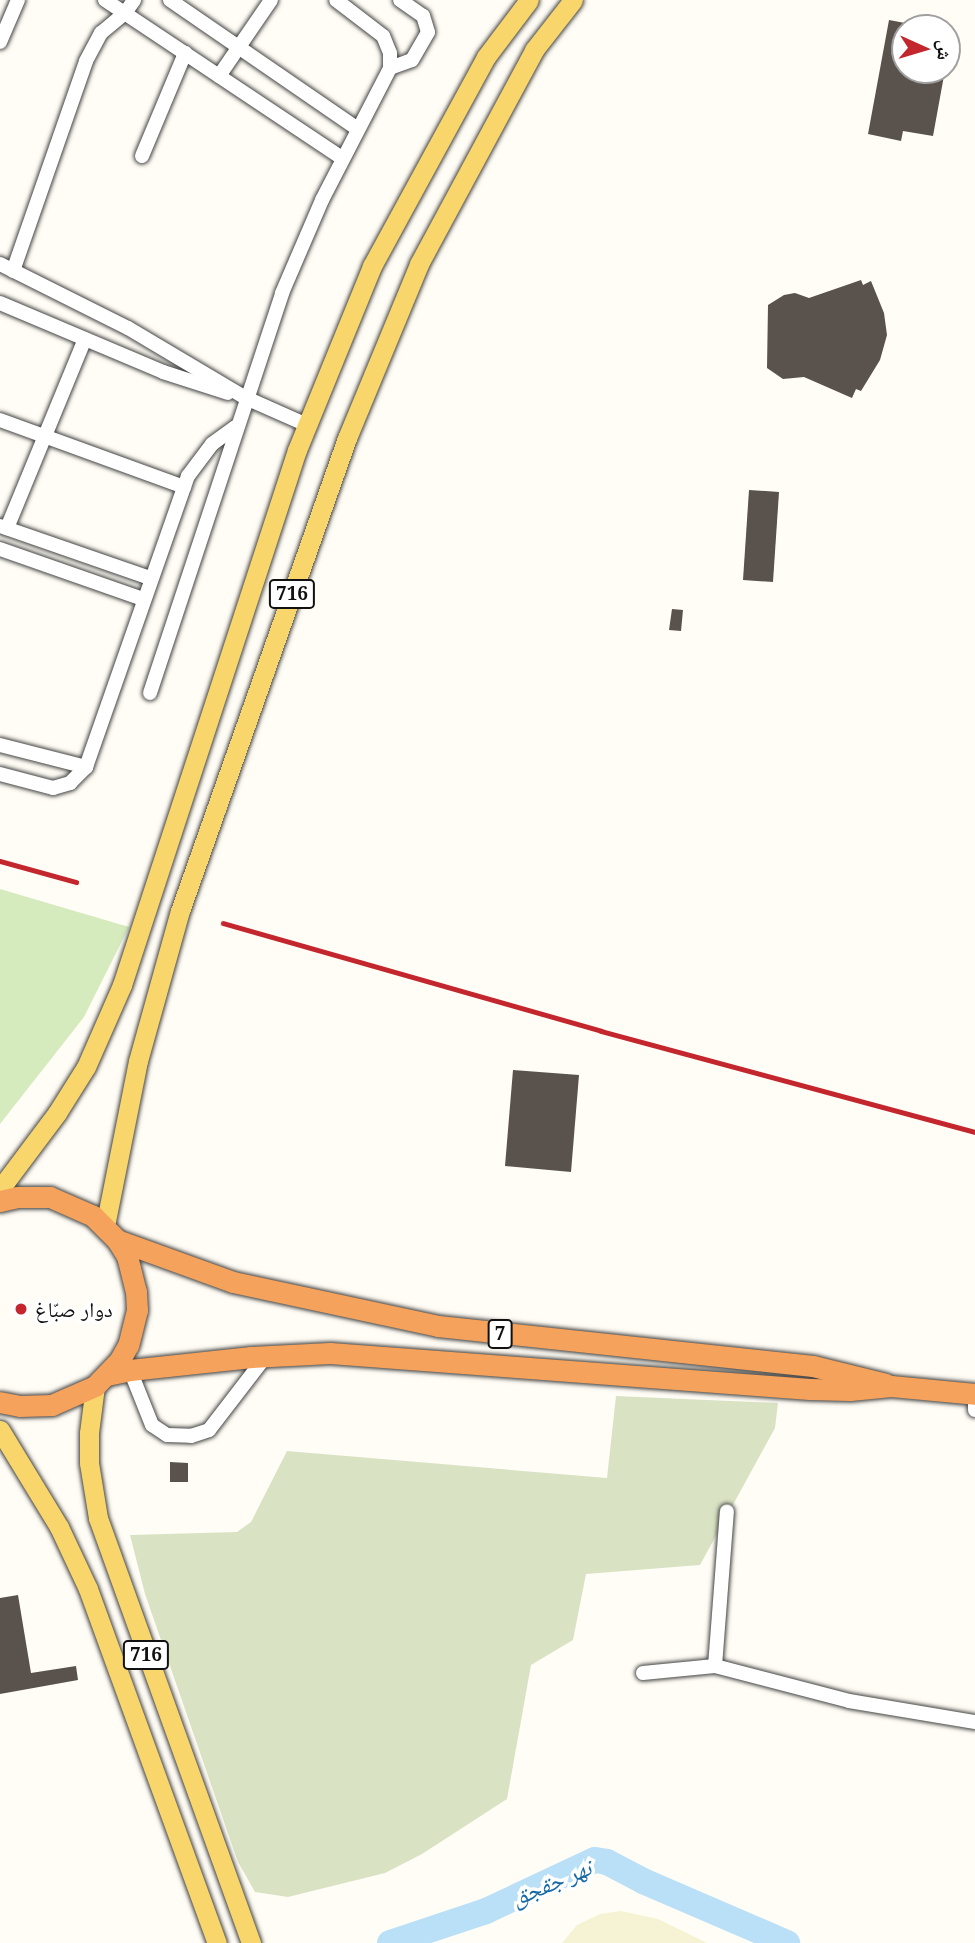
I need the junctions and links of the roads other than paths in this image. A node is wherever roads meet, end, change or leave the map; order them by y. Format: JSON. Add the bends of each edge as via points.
{"nodes":[{"id":1,"x":18,"y":0,"type":"edge"},
{"id":2,"x":105,"y":0,"type":"edge"},
{"id":3,"x":134,"y":0,"type":"edge"},
{"id":4,"x":170,"y":0,"type":"edge"},
{"id":5,"x":271,"y":0,"type":"edge"},
{"id":6,"x":336,"y":0,"type":"edge"},
{"id":7,"x":400,"y":0,"type":"edge"},
{"id":8,"x":529,"y":0,"type":"edge"},
{"id":9,"x":573,"y":0,"type":"edge"},
{"id":10,"x":125,"y":13,"type":"junction"},
{"id":11,"x":0,"y":42,"type":"edge"},
{"id":12,"x":238,"y":47,"type":"junction"},
{"id":13,"x":185,"y":53,"type":"junction"},
{"id":14,"x":390,"y":68,"type":"junction"},
{"id":15,"x":219,"y":76,"type":"junction"},
{"id":16,"x":358,"y":129,"type":"junction"},
{"id":17,"x":142,"y":156,"type":"dead end"},
{"id":18,"x":342,"y":158,"type":"junction"},
{"id":19,"x":7,"y":267,"type":"edge"},
{"id":20,"x":0,"y":303,"type":"edge"},
{"id":21,"x":85,"y":339,"type":"junction"},
{"id":22,"x":246,"y":398,"type":"junction"},
{"id":23,"x":0,"y":421,"type":"edge"},
{"id":24,"x":307,"y":425,"type":"junction"},
{"id":25,"x":235,"y":427,"type":"junction"},
{"id":26,"x":44,"y":436,"type":"junction"},
{"id":27,"x":184,"y":487,"type":"junction"},
{"id":28,"x":4,"y":527,"type":"edge"},
{"id":29,"x":0,"y":549,"type":"edge"},
{"id":30,"x":150,"y":578,"type":"junction"},
{"id":31,"x":144,"y":599,"type":"junction"},
{"id":32,"x":150,"y":693,"type":"dead end"},
{"id":33,"x":0,"y":745,"type":"edge"},
{"id":34,"x":86,"y":767,"type":"junction"},
{"id":35,"x":0,"y":774,"type":"edge"},
{"id":36,"x":0,"y":1189,"type":"edge"},
{"id":37,"x":0,"y":1201,"type":"edge"},
{"id":38,"x":111,"y":1233,"type":"junction"},
{"id":39,"x":267,"y":1356,"type":"junction"},
{"id":40,"x":130,"y":1370,"type":"junction"},
{"id":41,"x":101,"y":1380,"type":"junction"},
{"id":42,"x":891,"y":1386,"type":"junction"},
{"id":43,"x":975,"y":1394,"type":"edge"},
{"id":44,"x":0,"y":1402,"type":"edge"},
{"id":45,"x":975,"y":1410,"type":"edge"},
{"id":46,"x":0,"y":1430,"type":"edge"},
{"id":47,"x":727,"y":1511,"type":"dead end"},
{"id":48,"x":715,"y":1666,"type":"junction"},
{"id":49,"x":643,"y":1673,"type":"dead end"},
{"id":50,"x":975,"y":1722,"type":"edge"},
{"id":51,"x":215,"y":1936,"type":"edge"},
{"id":52,"x":251,"y":1943,"type":"edge"}],
"edges":[{"from":1,"to":11,"type":"street"},
{"from":2,"to":10,"type":"street"},
{"from":3,"to":10,"type":"street"},
{"from":4,"to":12,"type":"street"},
{"from":5,"to":12,"type":"street"},
{"from":6,"to":14,"type":"street","via":[[383,37]]},
{"from":7,"to":14,"type":"street","via":[[423,16],[428,32],[412,60]]},
{"from":8,"to":24,"type":"main road","number":"716","via":[[486,57],[372,266]]},
{"from":9,"to":38,"type":"main road","number":"716","via":[[534,50],[419,264],[347,438],[180,911],[138,1061]]},
{"from":10,"to":13,"type":"street"},
{"from":10,"to":19,"type":"street","via":[[101,33],[86,61]]},
{"from":12,"to":15,"type":"street"},
{"from":12,"to":16,"type":"street"},
{"from":13,"to":15,"type":"street"},
{"from":13,"to":17,"type":"street"},
{"from":14,"to":16,"type":"street"},
{"from":15,"to":18,"type":"street"},
{"from":16,"to":18,"type":"street"},
{"from":18,"to":22,"type":"street","via":[[282,293]]},
{"from":19,"to":22,"type":"street","via":[[128,328]]},
{"from":20,"to":21,"type":"street"},
{"from":21,"to":22,"type":"street","via":[[163,372]]},
{"from":21,"to":26,"type":"street"},
{"from":22,"to":24,"type":"street"},
{"from":22,"to":25,"type":"street"},
{"from":23,"to":26,"type":"street"},
{"from":24,"to":36,"type":"main road","number":"716","via":[[118,996],[86,1067]]},
{"from":25,"to":27,"type":"street","via":[[202,455]]},
{"from":25,"to":32,"type":"street"},
{"from":26,"to":27,"type":"street"},
{"from":26,"to":28,"type":"street"},
{"from":27,"to":30,"type":"street"},
{"from":28,"to":30,"type":"street"},
{"from":29,"to":31,"type":"street"},
{"from":30,"to":31,"type":"street"},
{"from":31,"to":34,"type":"street"},
{"from":33,"to":34,"type":"street"},
{"from":34,"to":35,"type":"street","via":[[70,783],[54,788]]},
{"from":37,"to":38,"type":"highway","number":"7","via":[[50,1197],[80,1207]]},
{"from":38,"to":41,"type":"highway","number":"7","via":[[133,1273],[137,1310],[128,1345]]},
{"from":38,"to":42,"type":"highway","number":"7","via":[[233,1282],[401,1319],[479,1332],[813,1366]]},
{"from":39,"to":40,"type":"highway","number":"7"},
{"from":39,"to":40,"type":"street","via":[[209,1430],[191,1436],[167,1435],[152,1425]]},
{"from":39,"to":42,"type":"highway","number":"7","via":[[330,1353],[830,1391]]},
{"from":40,"to":41,"type":"highway","number":"7"},
{"from":41,"to":44,"type":"highway","number":"7","via":[[82,1394],[52,1405]]},
{"from":41,"to":52,"type":"main road","number":"716","via":[[89,1433],[98,1518]]},
{"from":42,"to":43,"type":"highway","number":"7"},
{"from":43,"to":45,"type":"street"},
{"from":46,"to":51,"type":"main road","number":"716","via":[[79,1568]]},
{"from":47,"to":48,"type":"street"},
{"from":48,"to":49,"type":"street"},
{"from":48,"to":50,"type":"street","via":[[849,1701]]}]}
